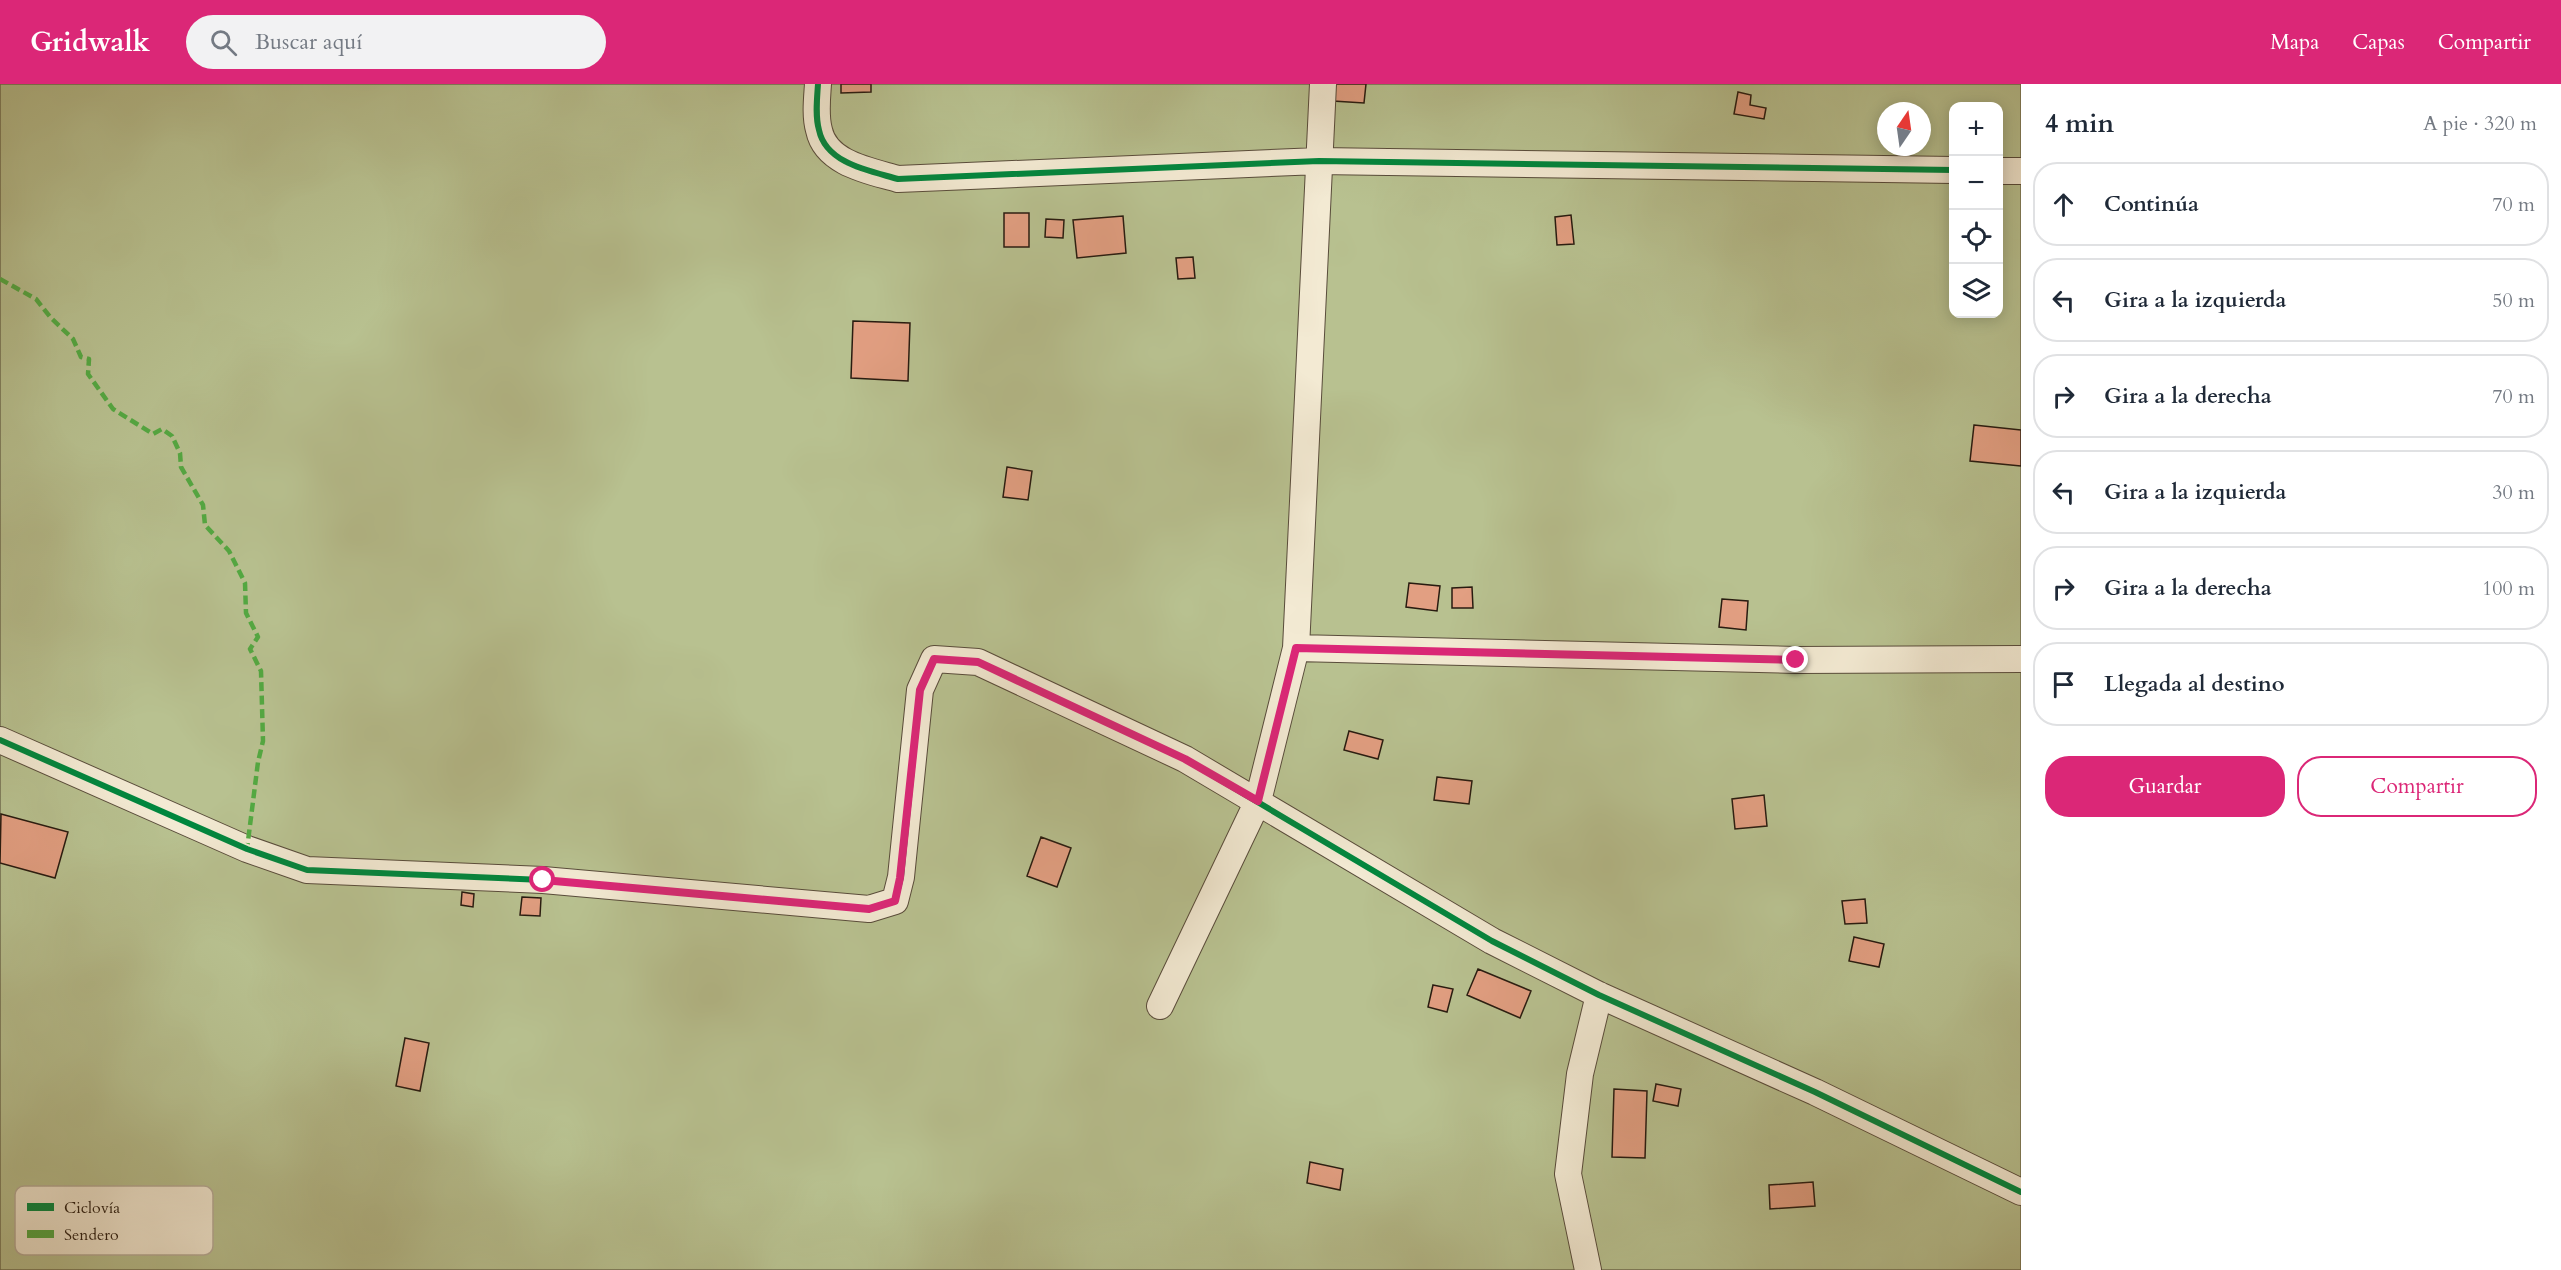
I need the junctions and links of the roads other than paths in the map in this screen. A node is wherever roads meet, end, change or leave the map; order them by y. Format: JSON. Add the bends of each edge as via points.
{"nodes":[{"id":1,"x":818,"y":84,"type":"edge"},
{"id":2,"x":1323,"y":84,"type":"edge"},
{"id":3,"x":1319,"y":161,"type":"junction"},
{"id":4,"x":1949,"y":170,"type":"edge"},
{"id":5,"x":2003,"y":171,"type":"edge"},
{"id":6,"x":2021,"y":171,"type":"edge"},
{"id":7,"x":1296,"y":648,"type":"junction"},
{"id":8,"x":2021,"y":659,"type":"edge"},
{"id":9,"x":0,"y":740,"type":"edge"},
{"id":10,"x":1258,"y":801,"type":"junction"},
{"id":11,"x":1599,"y":995,"type":"junction"},
{"id":12,"x":1160,"y":1006,"type":"dead end"},
{"id":13,"x":2021,"y":1192,"type":"edge"},
{"id":14,"x":1588,"y":1270,"type":"edge"}],
"edges":[{"from":1,"to":3,"type":"street","via":[[819,132],[829,149],[850,165],[898,179]]},
{"from":2,"to":3,"type":"street"},
{"from":3,"to":4,"type":"street"},
{"from":3,"to":7,"type":"street"},
{"from":5,"to":6,"type":"street"},
{"from":7,"to":8,"type":"street","via":[[1784,660]]},
{"from":7,"to":10,"type":"street"},
{"from":9,"to":10,"type":"street","via":[[255,852],[307,870],[543,880],[869,909],[895,901],[920,690],[934,659],[978,662],[1185,759]]},
{"from":10,"to":11,"type":"street","via":[[1492,941]]},
{"from":10,"to":12,"type":"street"},
{"from":11,"to":13,"type":"street","via":[[1815,1092]]},
{"from":11,"to":14,"type":"street","via":[[1581,1074],[1568,1174]]}]}
